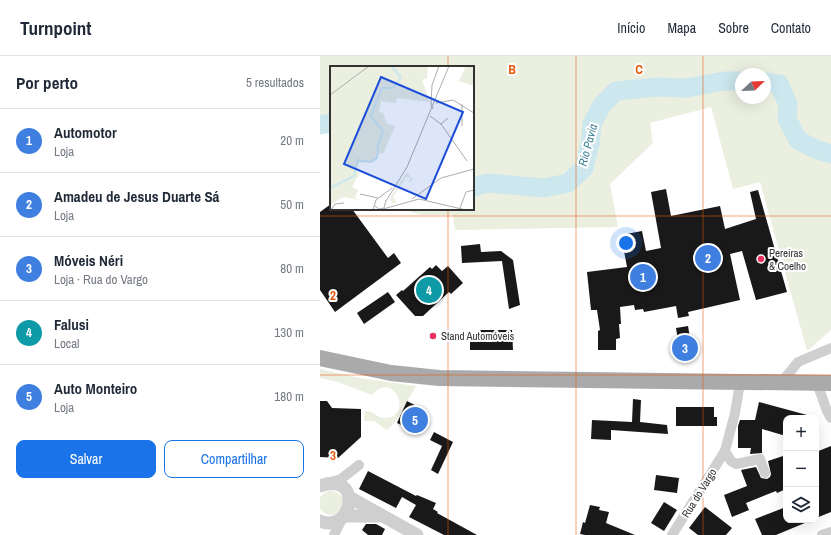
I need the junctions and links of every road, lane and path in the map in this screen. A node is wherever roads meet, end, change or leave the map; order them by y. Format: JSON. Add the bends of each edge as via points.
{"nodes":[{"id":1,"x":320,"y":348,"type":"edge"},
{"id":2,"x":831,"y":348,"type":"edge"},
{"id":3,"x":320,"y":358,"type":"edge"},
{"id":4,"x":391,"y":373,"type":"junction"},
{"id":5,"x":740,"y":383,"type":"junction"},
{"id":6,"x":781,"y":383,"type":"junction"},
{"id":7,"x":824,"y":383,"type":"edge"},
{"id":8,"x":831,"y":418,"type":"edge"},
{"id":9,"x":726,"y":451,"type":"junction"},
{"id":10,"x":765,"y":473,"type":"dead end"},
{"id":11,"x":322,"y":485,"type":"edge"},
{"id":12,"x":348,"y":494,"type":"junction"},
{"id":13,"x":382,"y":516,"type":"junction"},
{"id":14,"x":344,"y":518,"type":"junction"},
{"id":15,"x":320,"y":521,"type":"edge"},
{"id":16,"x":831,"y":532,"type":"edge"},
{"id":17,"x":334,"y":535,"type":"edge"},
{"id":18,"x":417,"y":535,"type":"edge"},
{"id":19,"x":672,"y":535,"type":"edge"},
{"id":20,"x":822,"y":535,"type":"edge"}],
"edges":[{"from":1,"to":4,"type":"main road"},
{"from":2,"to":6,"type":"street","via":[[798,362]]},
{"from":3,"to":4,"type":"main road"},
{"from":4,"to":5,"type":"main road","via":[[439,378],[508,380]]},
{"from":5,"to":6,"type":"main road"},
{"from":5,"to":9,"type":"street","name":"Rua do Vargo"},
{"from":6,"to":7,"type":"main road"},
{"from":7,"to":8,"type":"street","via":[[827,411]]},
{"from":9,"to":10,"type":"street","via":[[731,461],[736,464],[760,459]]},
{"from":9,"to":19,"type":"street","name":"Rua do Vargo"},
{"from":11,"to":12,"type":"street","via":[[338,485]]},
{"from":11,"to":12,"type":"street","via":[[341,479],[359,465]]},
{"from":12,"to":13,"type":"street"},
{"from":12,"to":14,"type":"street","via":[[349,510]]},
{"from":13,"to":14,"type":"street"},
{"from":13,"to":18,"type":"street"},
{"from":14,"to":15,"type":"street","via":[[329,524]]},
{"from":14,"to":17,"type":"street"},
{"from":16,"to":20,"type":"street"}]}
